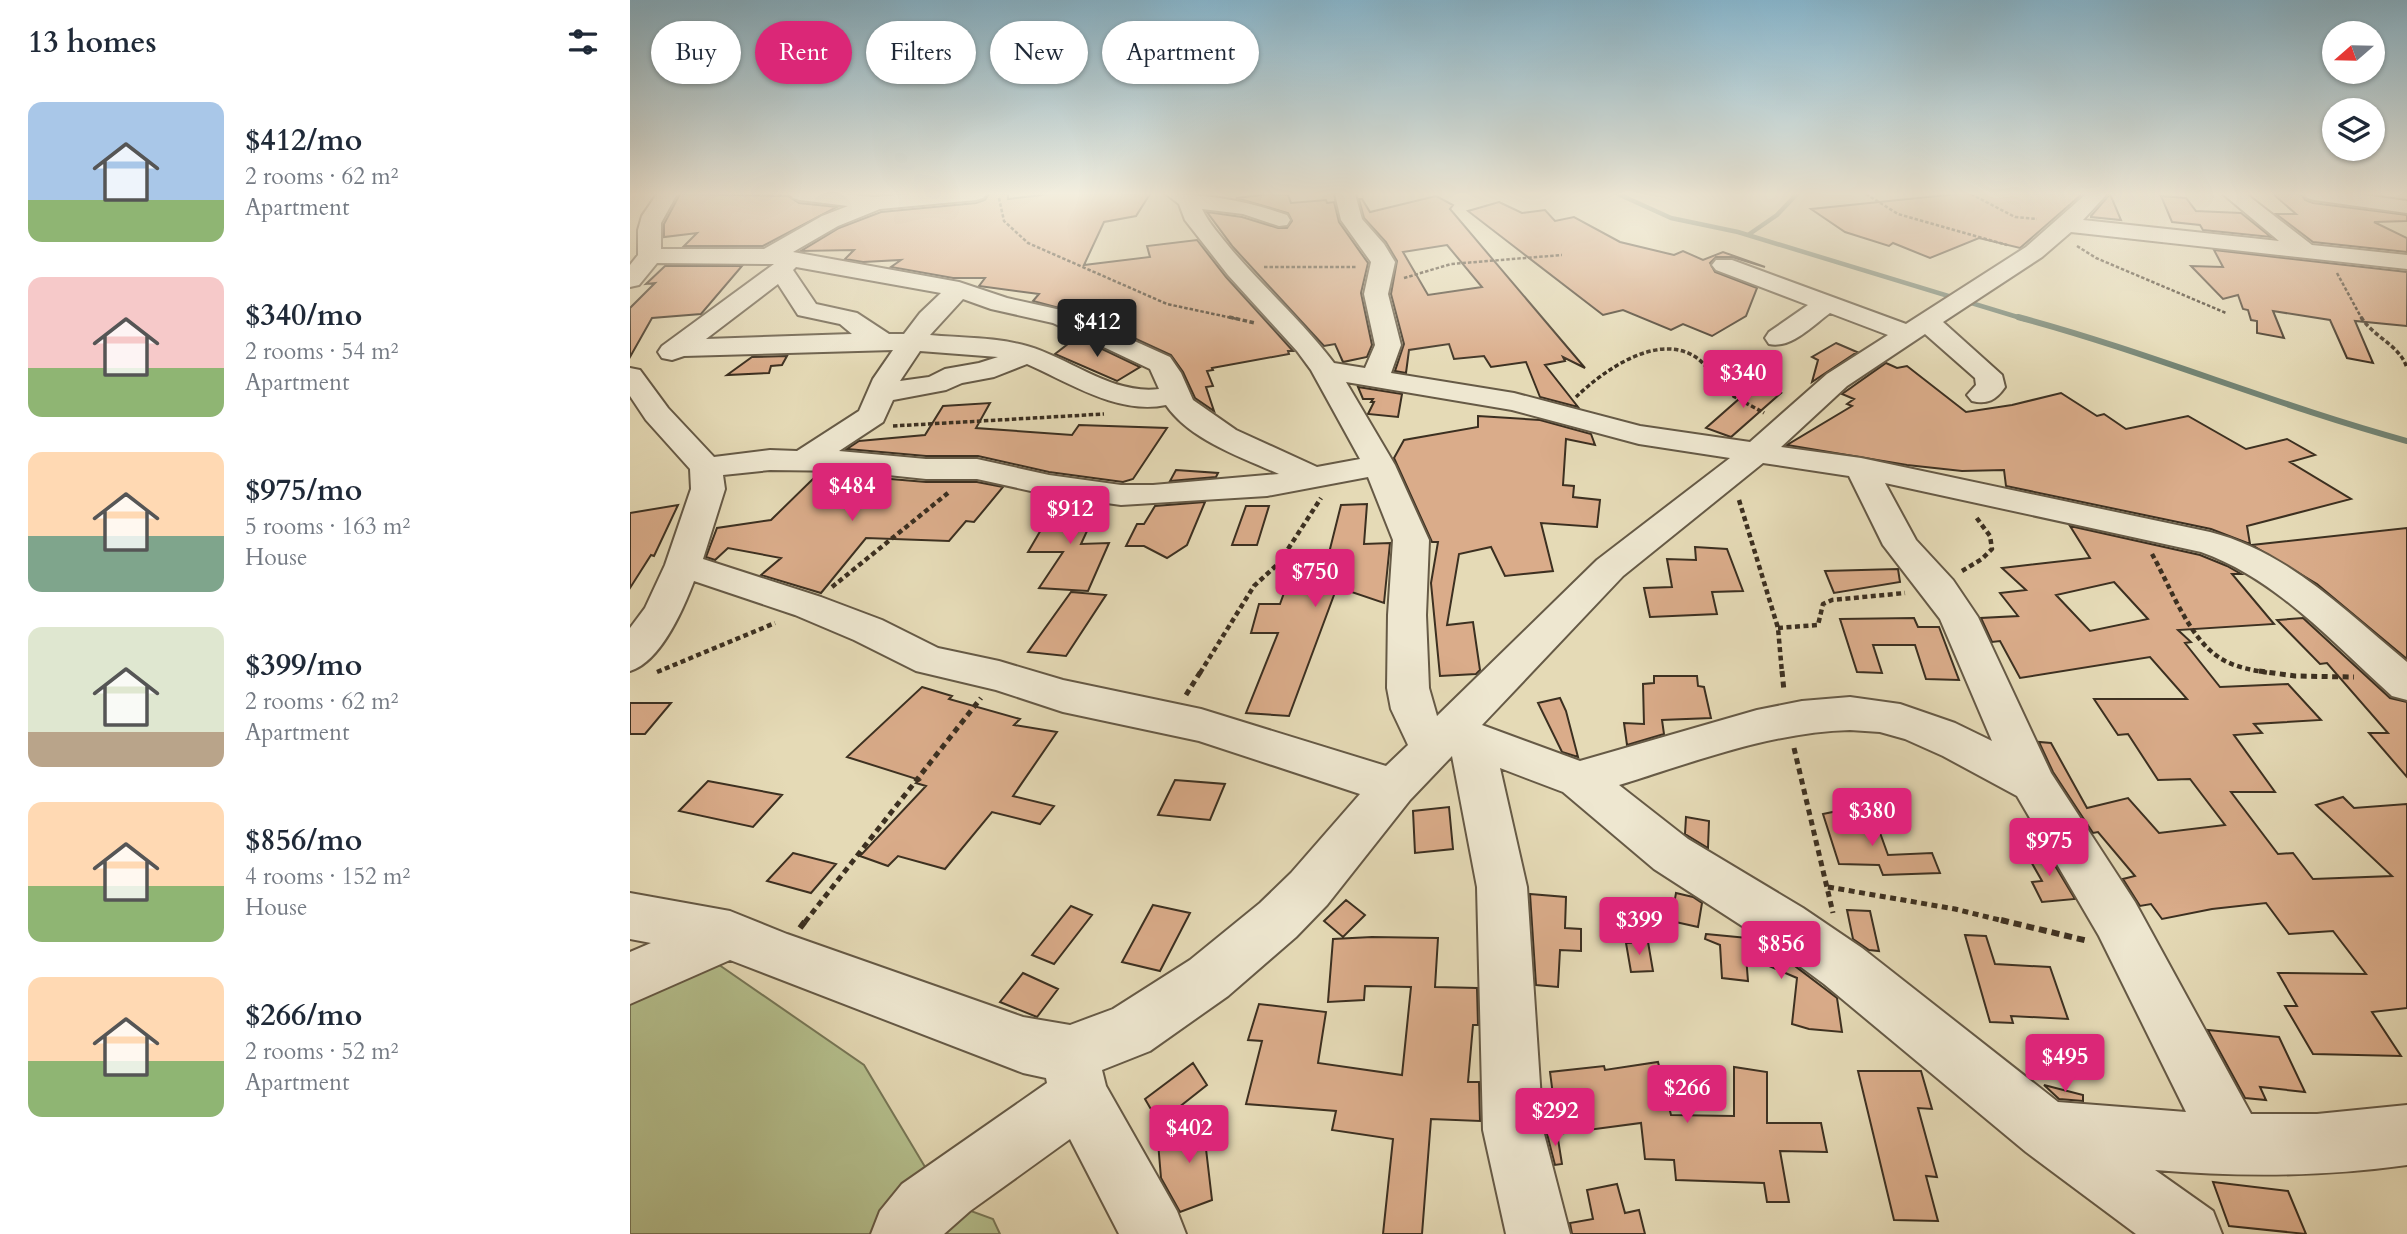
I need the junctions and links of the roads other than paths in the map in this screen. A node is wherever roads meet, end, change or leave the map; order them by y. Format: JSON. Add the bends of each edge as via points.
{"nodes":[{"id":1,"x":637,"y":252,"type":"edge"},
{"id":2,"x":735,"y":252,"type":"edge"},
{"id":3,"x":792,"y":252,"type":"edge"},
{"id":4,"x":1221,"y":252,"type":"edge"},
{"id":5,"x":1378,"y":252,"type":"edge"},
{"id":6,"x":2034,"y":252,"type":"edge"},
{"id":7,"x":2316,"y":252,"type":"edge"},
{"id":8,"x":780,"y":261,"type":"junction"},
{"id":9,"x":2407,"y":262,"type":"edge"},
{"id":10,"x":1724,"y":265,"type":"dead end"},
{"id":11,"x":630,"y":280,"type":"edge"},
{"id":12,"x":958,"y":289,"type":"junction"},
{"id":13,"x":1827,"y":303,"type":"junction"},
{"id":14,"x":1941,"y":314,"type":"junction"},
{"id":15,"x":1086,"y":328,"type":"junction"},
{"id":16,"x":1778,"y":338,"type":"dead end"},
{"id":17,"x":900,"y":341,"type":"junction"},
{"id":18,"x":678,"y":348,"type":"junction"},
{"id":19,"x":1026,"y":355,"type":"junction"},
{"id":20,"x":1325,"y":370,"type":"junction"},
{"id":21,"x":630,"y":377,"type":"edge"},
{"id":22,"x":1375,"y":378,"type":"junction"},
{"id":23,"x":881,"y":393,"type":"junction"},
{"id":24,"x":1175,"y":394,"type":"junction"},
{"id":25,"x":1982,"y":395,"type":"dead end"},
{"id":26,"x":1755,"y":452,"type":"junction"},
{"id":27,"x":806,"y":459,"type":"junction"},
{"id":28,"x":1379,"y":465,"type":"junction"},
{"id":29,"x":706,"y":467,"type":"junction"},
{"id":30,"x":1861,"y":468,"type":"junction"},
{"id":31,"x":1325,"y":475,"type":"junction"},
{"id":32,"x":683,"y":565,"type":"junction"},
{"id":33,"x":642,"y":665,"type":"edge"},
{"id":34,"x":2402,"y":682,"type":"edge"},
{"id":35,"x":1450,"y":739,"type":"junction"},
{"id":36,"x":1579,"y":779,"type":"junction"},
{"id":37,"x":2033,"y":783,"type":"junction"},
{"id":38,"x":1394,"y":787,"type":"junction"},
{"id":39,"x":630,"y":916,"type":"edge"},
{"id":40,"x":730,"y":935,"type":"junction"},
{"id":41,"x":630,"y":978,"type":"edge"},
{"id":42,"x":1075,"y":1075,"type":"junction"},
{"id":43,"x":2047,"y":1131,"type":"junction"},
{"id":44,"x":2407,"y":1135,"type":"edge"},
{"id":45,"x":2235,"y":1146,"type":"junction"},
{"id":46,"x":902,"y":1234,"type":"edge"},
{"id":47,"x":1154,"y":1234,"type":"edge"},
{"id":48,"x":1538,"y":1234,"type":"edge"},
{"id":49,"x":2190,"y":1234,"type":"edge"}],
"edges":[{"from":1,"to":11,"type":"street"},
{"from":2,"to":8,"type":"street"},
{"from":3,"to":8,"type":"street"},
{"from":4,"to":20,"type":"street","via":[[1295,330]]},
{"from":5,"to":22,"type":"street","via":[[1383,262],[1377,300],[1388,345]]},
{"from":6,"to":14,"type":"street"},
{"from":7,"to":9,"type":"street"},
{"from":8,"to":12,"type":"street"},
{"from":8,"to":17,"type":"street","via":[[807,310],[848,318],[864,331]]},
{"from":8,"to":18,"type":"street"},
{"from":10,"to":13,"type":"street"},
{"from":12,"to":15,"type":"street"},
{"from":12,"to":17,"type":"street"},
{"from":13,"to":14,"type":"street"},
{"from":13,"to":16,"type":"street"},
{"from":14,"to":25,"type":"street","via":[[1988,375],[1991,387]]},
{"from":14,"to":26,"type":"street","via":[[1837,380]]},
{"from":15,"to":19,"type":"street"},
{"from":15,"to":24,"type":"street","via":[[1166,367]]},
{"from":17,"to":18,"type":"street"},
{"from":17,"to":19,"type":"street"},
{"from":17,"to":23,"type":"street"},
{"from":18,"to":21,"type":"street"},
{"from":19,"to":23,"type":"street","via":[[936,384]]},
{"from":19,"to":24,"type":"street","via":[[1118,393],[1155,400]]},
{"from":20,"to":22,"type":"street"},
{"from":20,"to":28,"type":"street"},
{"from":21,"to":29,"type":"street"},
{"from":22,"to":26,"type":"street","via":[[1514,402],[1639,435]]},
{"from":23,"to":27,"type":"street","via":[[872,416]]},
{"from":24,"to":31,"type":"street","via":[[1185,410],[1220,433]]},
{"from":26,"to":30,"type":"street"},
{"from":26,"to":35,"type":"street","via":[[1610,568]]},
{"from":27,"to":29,"type":"street"},
{"from":27,"to":31,"type":"street","via":[[977,469],[1121,495],[1232,491]]},
{"from":28,"to":31,"type":"street"},
{"from":28,"to":35,"type":"street","via":[[1411,540],[1407,615],[1412,709]]},
{"from":29,"to":32,"type":"street","via":[[708,489]]},
{"from":30,"to":34,"type":"street","via":[[2230,550],[2284,579]]},
{"from":30,"to":37,"type":"street","via":[[1894,533],[1959,617]]},
{"from":32,"to":33,"type":"street"},
{"from":32,"to":38,"type":"street","via":[[808,606],[930,661],[1252,740]]},
{"from":35,"to":36,"type":"street"},
{"from":35,"to":38,"type":"street"},
{"from":35,"to":48,"type":"street","via":[[1502,887],[1513,1130]]},
{"from":36,"to":37,"type":"street","via":[[1787,720],[1858,714],[1882,716],[1958,744]]},
{"from":36,"to":43,"type":"street","via":[[1671,854],[1843,966]]},
{"from":37,"to":45,"type":"street","via":[[2134,950]]},
{"from":38,"to":42,"type":"street","via":[[1309,889],[1244,950]]},
{"from":39,"to":40,"type":"street"},
{"from":40,"to":41,"type":"street"},
{"from":40,"to":42,"type":"street","via":[[1023,1045]]},
{"from":42,"to":46,"type":"street","via":[[925,1208]]},
{"from":42,"to":47,"type":"street"},
{"from":43,"to":45,"type":"street"},
{"from":43,"to":49,"type":"street"},
{"from":44,"to":45,"type":"street"}]}
